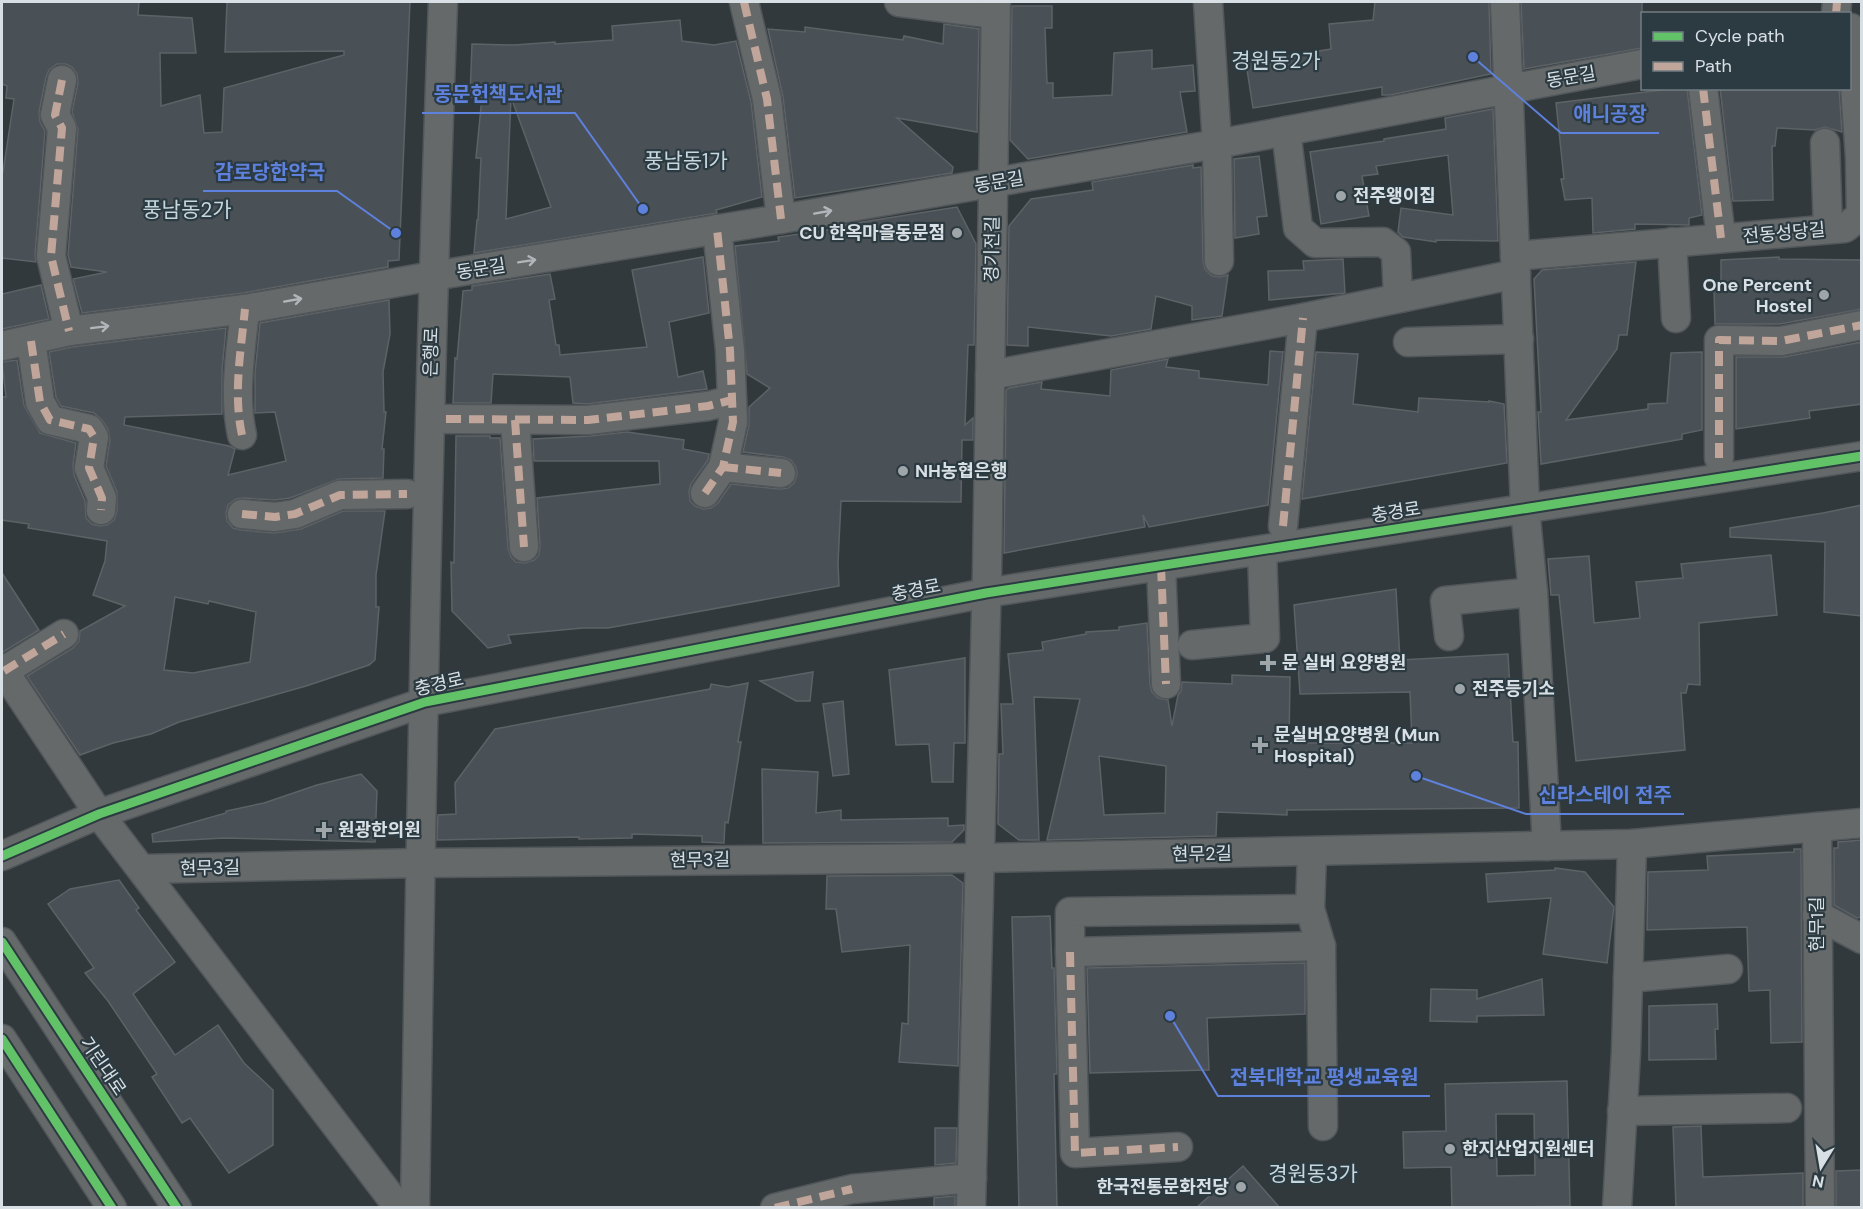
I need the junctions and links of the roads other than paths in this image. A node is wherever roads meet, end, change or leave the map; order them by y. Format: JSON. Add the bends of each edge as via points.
{"nodes":[{"id":1,"x":443,"y":2,"type":"edge"},
{"id":2,"x":744,"y":2,"type":"edge"},
{"id":3,"x":899,"y":2,"type":"edge"},
{"id":4,"x":1208,"y":2,"type":"edge"},
{"id":5,"x":1505,"y":2,"type":"edge"},
{"id":6,"x":996,"y":8,"type":"edge"},
{"id":7,"x":1851,"y":37,"type":"edge"},
{"id":8,"x":1641,"y":64,"type":"edge"},
{"id":9,"x":62,"y":80,"type":"dead end"},
{"id":10,"x":1509,"y":88,"type":"junction"},
{"id":11,"x":1703,"y":90,"type":"edge"},
{"id":12,"x":1286,"y":131,"type":"junction"},
{"id":13,"x":1825,"y":143,"type":"dead end"},
{"id":14,"x":1217,"y":144,"type":"junction"},
{"id":15,"x":994,"y":183,"type":"junction"},
{"id":16,"x":781,"y":219,"type":"junction"},
{"id":17,"x":717,"y":229,"type":"junction"},
{"id":18,"x":1828,"y":229,"type":"junction"},
{"id":19,"x":1721,"y":238,"type":"junction"},
{"id":20,"x":1672,"y":243,"type":"junction"},
{"id":21,"x":1219,"y":261,"type":"dead end"},
{"id":22,"x":1516,"y":265,"type":"junction"},
{"id":23,"x":433,"y":276,"type":"junction"},
{"id":24,"x":1398,"y":298,"type":"junction"},
{"id":25,"x":245,"y":309,"type":"junction"},
{"id":26,"x":1303,"y":318,"type":"junction"},
{"id":27,"x":1676,"y":318,"type":"dead end"},
{"id":28,"x":1862,"y":325,"type":"edge"},
{"id":29,"x":69,"y":332,"type":"junction"},
{"id":30,"x":1518,"y":339,"type":"junction"},
{"id":31,"x":31,"y":341,"type":"junction"},
{"id":32,"x":1408,"y":342,"type":"dead end"},
{"id":33,"x":2,"y":346,"type":"edge"},
{"id":34,"x":990,"y":375,"type":"junction"},
{"id":35,"x":732,"y":400,"type":"junction"},
{"id":36,"x":446,"y":419,"type":"dead end"},
{"id":37,"x":515,"y":420,"type":"junction"},
{"id":38,"x":242,"y":435,"type":"dead end"},
{"id":39,"x":1862,"y":456,"type":"edge"},
{"id":40,"x":1719,"y":458,"type":"dead end"},
{"id":41,"x":723,"y":467,"type":"junction"},
{"id":42,"x":781,"y":472,"type":"dead end"},
{"id":43,"x":705,"y":493,"type":"dead end"},
{"id":44,"x":407,"y":494,"type":"dead end"},
{"id":45,"x":1525,"y":508,"type":"junction"},
{"id":46,"x":102,"y":510,"type":"dead end"},
{"id":47,"x":242,"y":514,"type":"dead end"},
{"id":48,"x":1283,"y":526,"type":"dead end"},
{"id":49,"x":524,"y":547,"type":"dead end"},
{"id":50,"x":1262,"y":550,"type":"junction"},
{"id":51,"x":1161,"y":566,"type":"junction"},
{"id":52,"x":1533,"y":592,"type":"junction"},
{"id":53,"x":986,"y":593,"type":"junction"},
{"id":54,"x":64,"y":633,"type":"dead end"},
{"id":55,"x":1449,"y":636,"type":"dead end"},
{"id":56,"x":1192,"y":645,"type":"dead end"},
{"id":57,"x":3,"y":670,"type":"edge"},
{"id":58,"x":1166,"y":684,"type":"dead end"},
{"id":59,"x":425,"y":702,"type":"junction"},
{"id":60,"x":99,"y":814,"type":"junction"},
{"id":61,"x":1862,"y":823,"type":"edge"},
{"id":62,"x":1817,"y":827,"type":"junction"},
{"id":63,"x":1632,"y":844,"type":"junction"},
{"id":64,"x":1547,"y":846,"type":"junction"},
{"id":65,"x":1312,"y":852,"type":"junction"},
{"id":66,"x":2,"y":855,"type":"edge"},
{"id":67,"x":980,"y":858,"type":"junction"},
{"id":68,"x":420,"y":863,"type":"junction"},
{"id":69,"x":142,"y":869,"type":"junction"},
{"id":70,"x":1310,"y":909,"type":"junction"},
{"id":71,"x":1817,"y":915,"type":"junction"},
{"id":72,"x":1862,"y":939,"type":"edge"},
{"id":73,"x":2,"y":942,"type":"edge"},
{"id":74,"x":1321,"y":946,"type":"junction"},
{"id":75,"x":1070,"y":952,"type":"junction"},
{"id":76,"x":1728,"y":969,"type":"dead end"},
{"id":77,"x":1628,"y":978,"type":"junction"},
{"id":78,"x":2,"y":1040,"type":"edge"},
{"id":79,"x":1787,"y":1108,"type":"dead end"},
{"id":80,"x":1622,"y":1111,"type":"junction"},
{"id":81,"x":1323,"y":1126,"type":"dead end"},
{"id":82,"x":1178,"y":1148,"type":"dead end"},
{"id":83,"x":972,"y":1178,"type":"junction"},
{"id":84,"x":112,"y":1208,"type":"edge"},
{"id":85,"x":177,"y":1208,"type":"edge"},
{"id":86,"x":399,"y":1208,"type":"edge"},
{"id":87,"x":416,"y":1208,"type":"edge"},
{"id":88,"x":775,"y":1208,"type":"edge"},
{"id":89,"x":971,"y":1208,"type":"edge"},
{"id":90,"x":1617,"y":1208,"type":"edge"},
{"id":91,"x":1820,"y":1208,"type":"edge"}],
"edges":[{"from":1,"to":23,"type":"street","name":"은행로"},
{"from":2,"to":16,"type":"street","via":[[767,99]]},
{"from":3,"to":6,"type":"street","name":"경기전길"},
{"from":4,"to":14,"type":"street"},
{"from":5,"to":10,"type":"street"},
{"from":6,"to":15,"type":"street","name":"경기전길"},
{"from":7,"to":18,"type":"street","name":"전동성당길","via":[[1861,215],[1845,228]]},
{"from":8,"to":10,"type":"street","name":"동문길"},
{"from":9,"to":29,"type":"street","via":[[55,115],[62,128],[51,256]]},
{"from":10,"to":12,"type":"street","name":"동문길"},
{"from":10,"to":22,"type":"street"},
{"from":11,"to":19,"type":"street"},
{"from":12,"to":14,"type":"street","name":"동문길"},
{"from":12,"to":24,"type":"street","via":[[1298,228],[1315,243],[1383,242],[1395,252]]},
{"from":13,"to":18,"type":"street"},
{"from":14,"to":15,"type":"street","name":"동문길"},
{"from":14,"to":21,"type":"street"},
{"from":16,"to":15,"type":"street","name":"동문길","one_way":true},
{"from":15,"to":34,"type":"street","name":"경기전길"},
{"from":16,"to":17,"type":"street","name":"동문길"},
{"from":23,"to":17,"type":"street","name":"동문길","one_way":true},
{"from":17,"to":35,"type":"street"},
{"from":18,"to":19,"type":"street","name":"전동성당길"},
{"from":19,"to":20,"type":"street","name":"전동성당길"},
{"from":20,"to":22,"type":"street","name":"전동성당길"},
{"from":20,"to":27,"type":"street"},
{"from":22,"to":24,"type":"street","name":"전동성당길"},
{"from":22,"to":30,"type":"street"},
{"from":25,"to":23,"type":"street","name":"동문길","one_way":true},
{"from":23,"to":59,"type":"street","name":"은행로"},
{"from":24,"to":26,"type":"street","name":"전동성당길"},
{"from":29,"to":25,"type":"street","name":"동문길","one_way":true},
{"from":25,"to":38,"type":"street","via":[[238,388]]},
{"from":26,"to":34,"type":"street"},
{"from":26,"to":48,"type":"street"},
{"from":28,"to":40,"type":"street","via":[[1781,341],[1719,340]]},
{"from":29,"to":31,"type":"street","name":"동문길"},
{"from":30,"to":32,"type":"street"},
{"from":30,"to":45,"type":"street"},
{"from":31,"to":33,"type":"street","name":"동문길"},
{"from":31,"to":46,"type":"street","via":[[40,402],[50,420],[89,429],[94,437],[89,468],[102,498]]},
{"from":34,"to":53,"type":"street","name":"경기전길"},
{"from":35,"to":37,"type":"street","via":[[588,420]]},
{"from":35,"to":41,"type":"street","via":[[733,422]]},
{"from":36,"to":37,"type":"street"},
{"from":37,"to":49,"type":"street"},
{"from":39,"to":45,"type":"street","name":"충경로"},
{"from":41,"to":42,"type":"street"},
{"from":41,"to":43,"type":"street"},
{"from":44,"to":47,"type":"street","via":[[340,495],[295,514]]},
{"from":45,"to":50,"type":"street","name":"충경로"},
{"from":45,"to":52,"type":"street"},
{"from":50,"to":51,"type":"street","name":"충경로"},
{"from":50,"to":56,"type":"street","via":[[1265,638]]},
{"from":51,"to":53,"type":"street","name":"충경로"},
{"from":51,"to":58,"type":"street"},
{"from":52,"to":55,"type":"street","via":[[1445,601]]},
{"from":52,"to":64,"type":"street"},
{"from":53,"to":59,"type":"street","name":"충경로"},
{"from":53,"to":67,"type":"street"},
{"from":54,"to":57,"type":"street"},
{"from":57,"to":60,"type":"street"},
{"from":59,"to":60,"type":"street","name":"충경로"},
{"from":59,"to":68,"type":"street"},
{"from":60,"to":66,"type":"street","name":"충경로"},
{"from":60,"to":69,"type":"street"},
{"from":61,"to":62,"type":"street"},
{"from":62,"to":63,"type":"street"},
{"from":62,"to":71,"type":"street","name":"현무1길"},
{"from":63,"to":64,"type":"street"},
{"from":63,"to":77,"type":"street"},
{"from":64,"to":65,"type":"street","name":"현무2길"},
{"from":65,"to":67,"type":"street","name":"현무2길"},
{"from":65,"to":70,"type":"street"},
{"from":67,"to":68,"type":"street","name":"현무3길"},
{"from":67,"to":83,"type":"street"},
{"from":68,"to":69,"type":"street","name":"현무3길"},
{"from":68,"to":87,"type":"street"},
{"from":69,"to":86,"type":"street"},
{"from":70,"to":74,"type":"street"},
{"from":70,"to":75,"type":"street","via":[[1070,912]]},
{"from":71,"to":72,"type":"street"},
{"from":71,"to":91,"type":"street","name":"현무1길"},
{"from":73,"to":85,"type":"street","name":"기린대로"},
{"from":74,"to":75,"type":"street"},
{"from":74,"to":81,"type":"street"},
{"from":75,"to":82,"type":"street","via":[[1075,1153]]},
{"from":76,"to":77,"type":"street"},
{"from":77,"to":80,"type":"street"},
{"from":78,"to":84,"type":"street"},
{"from":79,"to":80,"type":"street"},
{"from":80,"to":90,"type":"street"},
{"from":83,"to":88,"type":"street","via":[[852,1189]]},
{"from":83,"to":89,"type":"street"}]}
